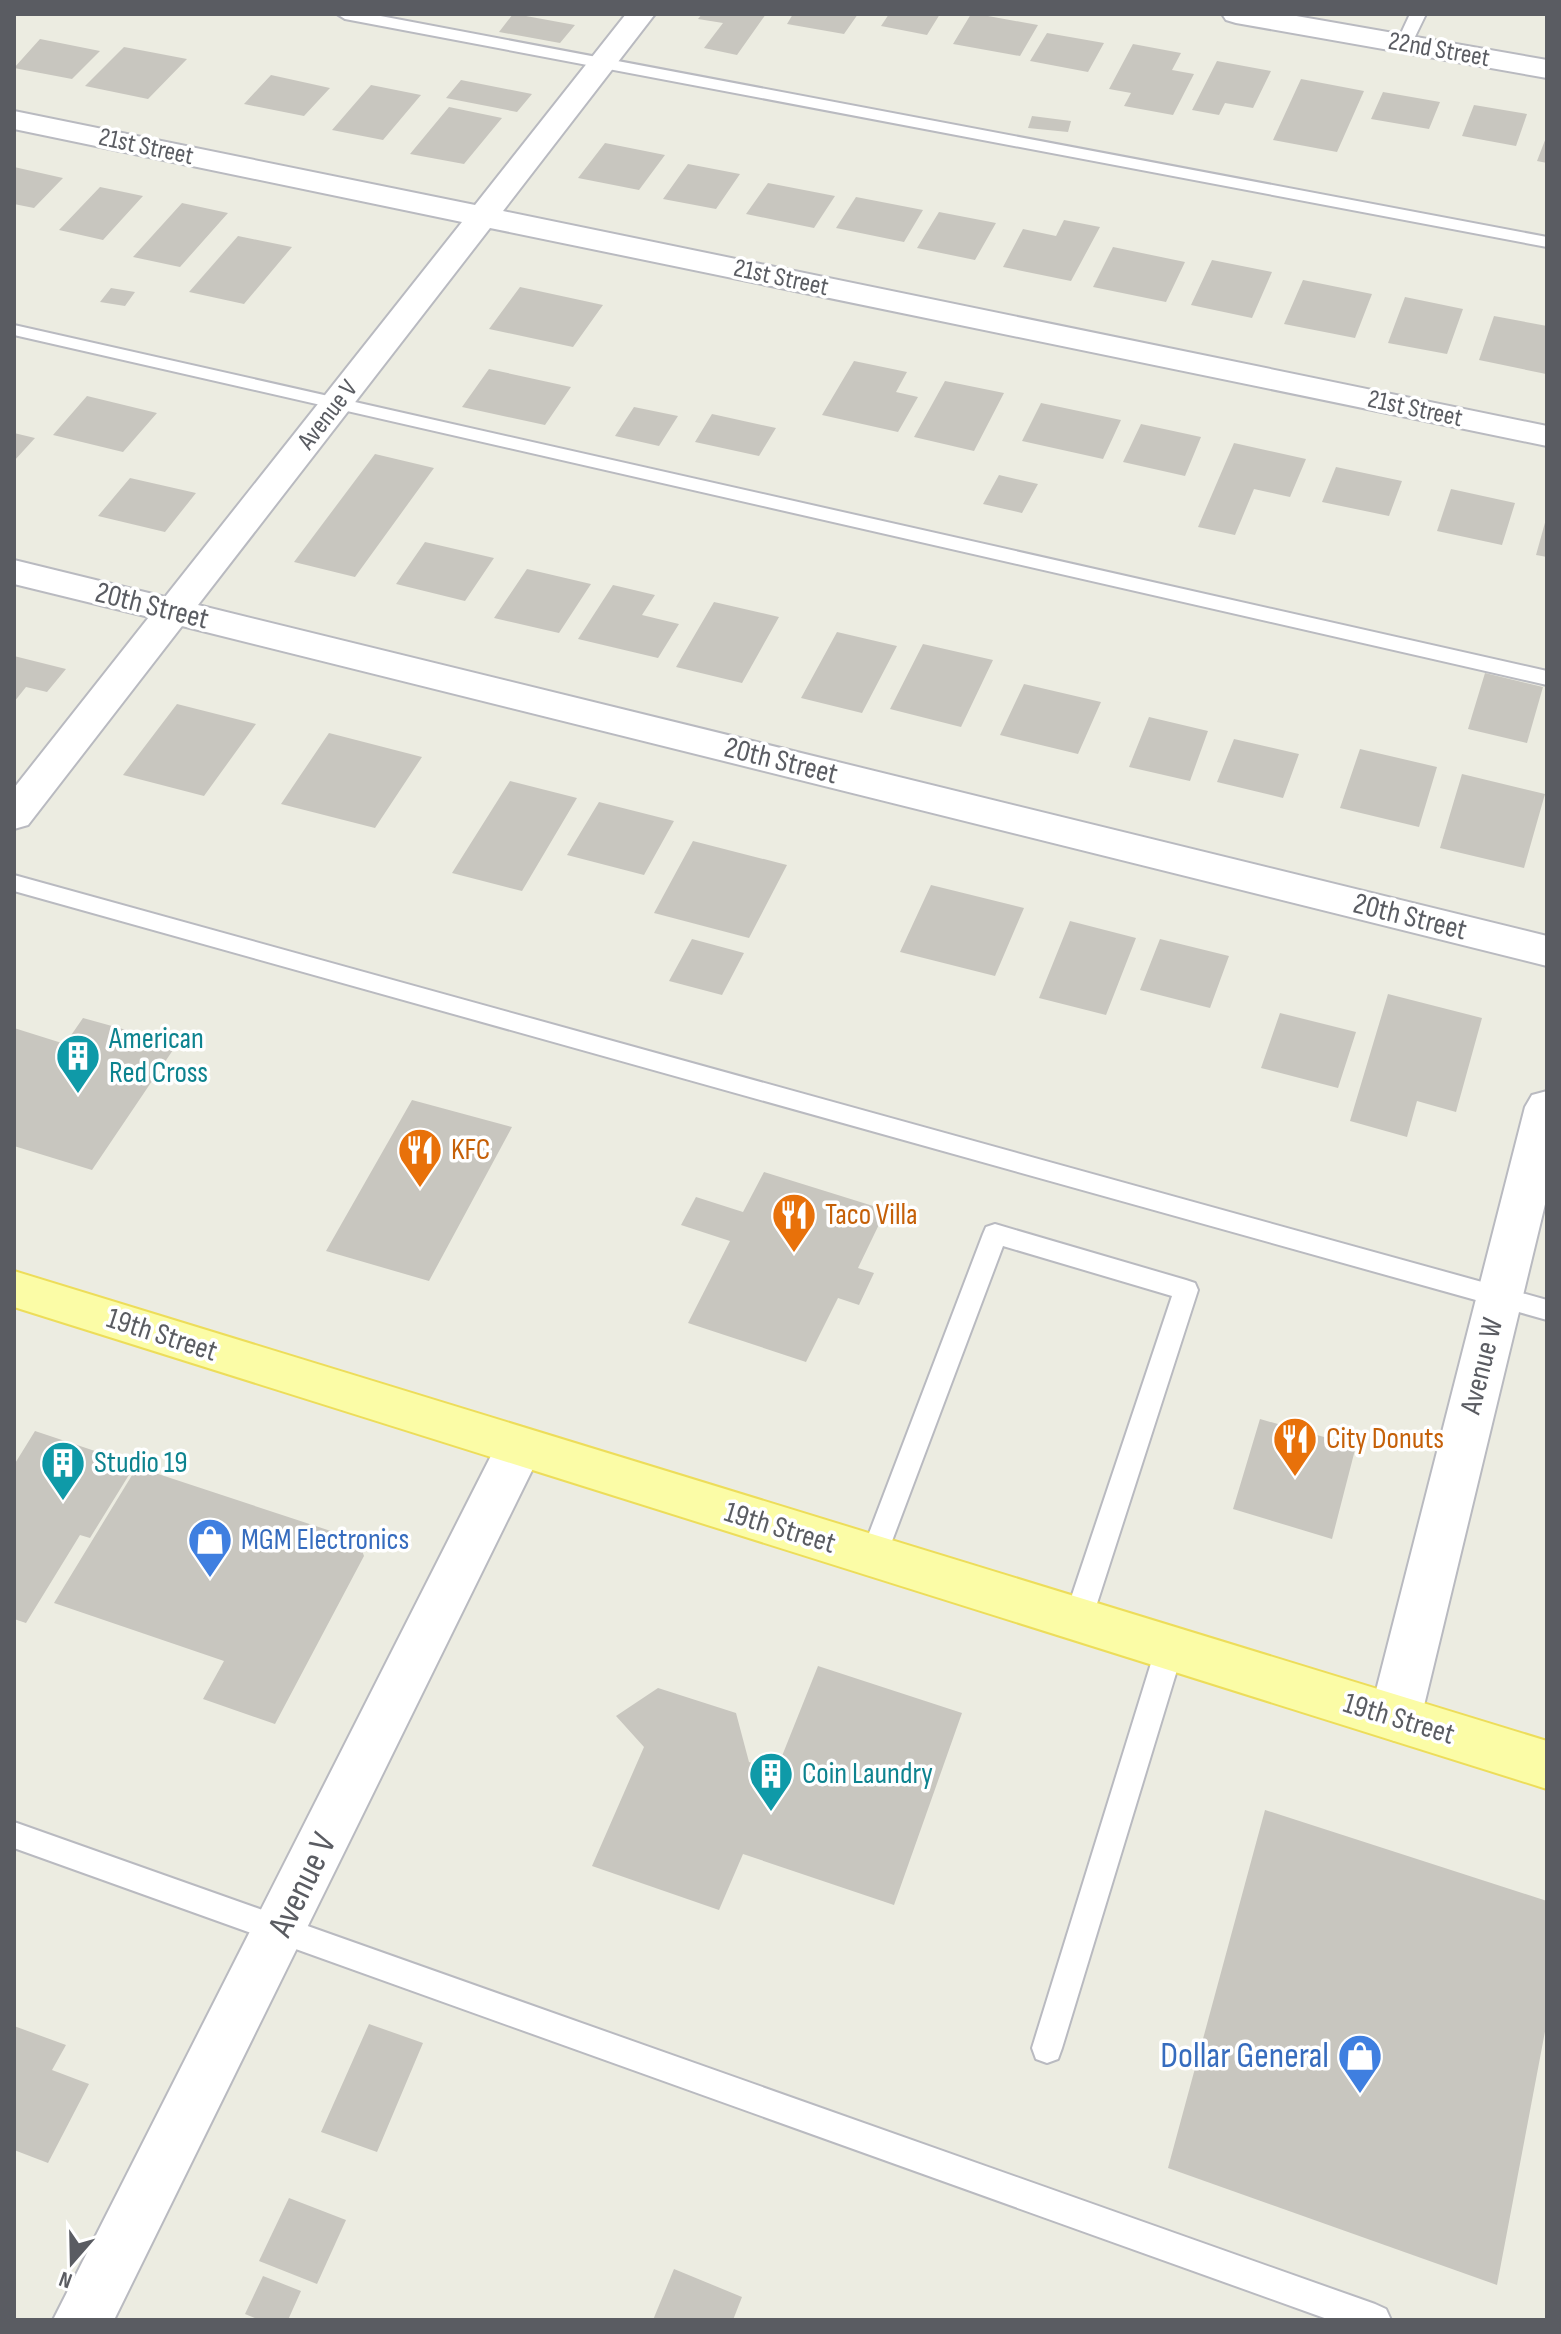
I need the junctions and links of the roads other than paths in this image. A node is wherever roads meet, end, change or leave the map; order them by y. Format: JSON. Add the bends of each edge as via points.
{"nodes":[{"id":1,"x":345,"y":14,"type":"edge"},
{"id":2,"x":641,"y":14,"type":"edge"},
{"id":3,"x":1236,"y":14,"type":"edge"},
{"id":4,"x":1418,"y":14,"type":"edge"},
{"id":5,"x":1404,"y":44,"type":"junction"},
{"id":6,"x":603,"y":63,"type":"junction"},
{"id":7,"x":1547,"y":69,"type":"edge"},
{"id":8,"x":14,"y":120,"type":"edge"},
{"id":9,"x":483,"y":216,"type":"junction"},
{"id":10,"x":1547,"y":242,"type":"edge"},
{"id":11,"x":14,"y":330,"type":"edge"},
{"id":12,"x":338,"y":402,"type":"junction"},
{"id":13,"x":1547,"y":436,"type":"edge"},
{"id":14,"x":14,"y":572,"type":"edge"},
{"id":15,"x":175,"y":611,"type":"junction"},
{"id":16,"x":1547,"y":678,"type":"edge"},
{"id":17,"x":14,"y":815,"type":"edge"},
{"id":18,"x":14,"y":883,"type":"edge"},
{"id":19,"x":1547,"y":951,"type":"edge"},
{"id":20,"x":1547,"y":1107,"type":"edge"},
{"id":21,"x":14,"y":1289,"type":"edge"},
{"id":22,"x":1499,"y":1297,"type":"junction"},
{"id":23,"x":1547,"y":1310,"type":"edge"},
{"id":24,"x":519,"y":1448,"type":"junction"},
{"id":25,"x":873,"y":1557,"type":"junction"},
{"id":26,"x":1078,"y":1619,"type":"junction"},
{"id":27,"x":1170,"y":1647,"type":"junction"},
{"id":28,"x":1395,"y":1718,"type":"junction"},
{"id":29,"x":1547,"y":1765,"type":"edge"},
{"id":30,"x":14,"y":1835,"type":"edge"},
{"id":31,"x":280,"y":1930,"type":"junction"},
{"id":32,"x":1047,"y":2048,"type":"dead end"},
{"id":33,"x":83,"y":2320,"type":"edge"},
{"id":34,"x":1375,"y":2320,"type":"edge"}],
"edges":[{"from":1,"to":6,"type":"lane"},
{"from":2,"to":6,"type":"street","name":"Avenue V"},
{"from":3,"to":5,"type":"street","name":"22nd Street"},
{"from":4,"to":5,"type":"lane"},
{"from":5,"to":7,"type":"street","name":"22nd Street"},
{"from":6,"to":9,"type":"street","name":"Avenue V"},
{"from":6,"to":10,"type":"lane"},
{"from":8,"to":9,"type":"street","name":"21st Street"},
{"from":9,"to":12,"type":"street","name":"Avenue V"},
{"from":9,"to":13,"type":"street","name":"21st Street"},
{"from":11,"to":12,"type":"lane"},
{"from":12,"to":15,"type":"street","name":"Avenue V"},
{"from":12,"to":16,"type":"lane"},
{"from":14,"to":15,"type":"street","name":"20th Street"},
{"from":15,"to":17,"type":"street","name":"Avenue V"},
{"from":15,"to":19,"type":"street","name":"20th Street"},
{"from":18,"to":22,"type":"lane"},
{"from":20,"to":22,"type":"street","name":"Avenue W"},
{"from":21,"to":24,"type":"main road","name":"19th Street"},
{"from":22,"to":23,"type":"lane"},
{"from":22,"to":28,"type":"street","name":"Avenue W"},
{"from":24,"to":25,"type":"main road","name":"19th Street"},
{"from":24,"to":31,"type":"street","name":"Avenue V"},
{"from":25,"to":26,"type":"main road","name":"19th Street"},
{"from":25,"to":26,"type":"lane","via":[[995,1234],[1186,1290]]},
{"from":26,"to":27,"type":"main road","name":"19th Street"},
{"from":27,"to":28,"type":"main road","name":"19th Street"},
{"from":27,"to":32,"type":"lane"},
{"from":28,"to":29,"type":"main road","name":"19th Street"},
{"from":30,"to":31,"type":"lane"},
{"from":31,"to":33,"type":"street","name":"Avenue V"},
{"from":31,"to":34,"type":"lane"}]}
